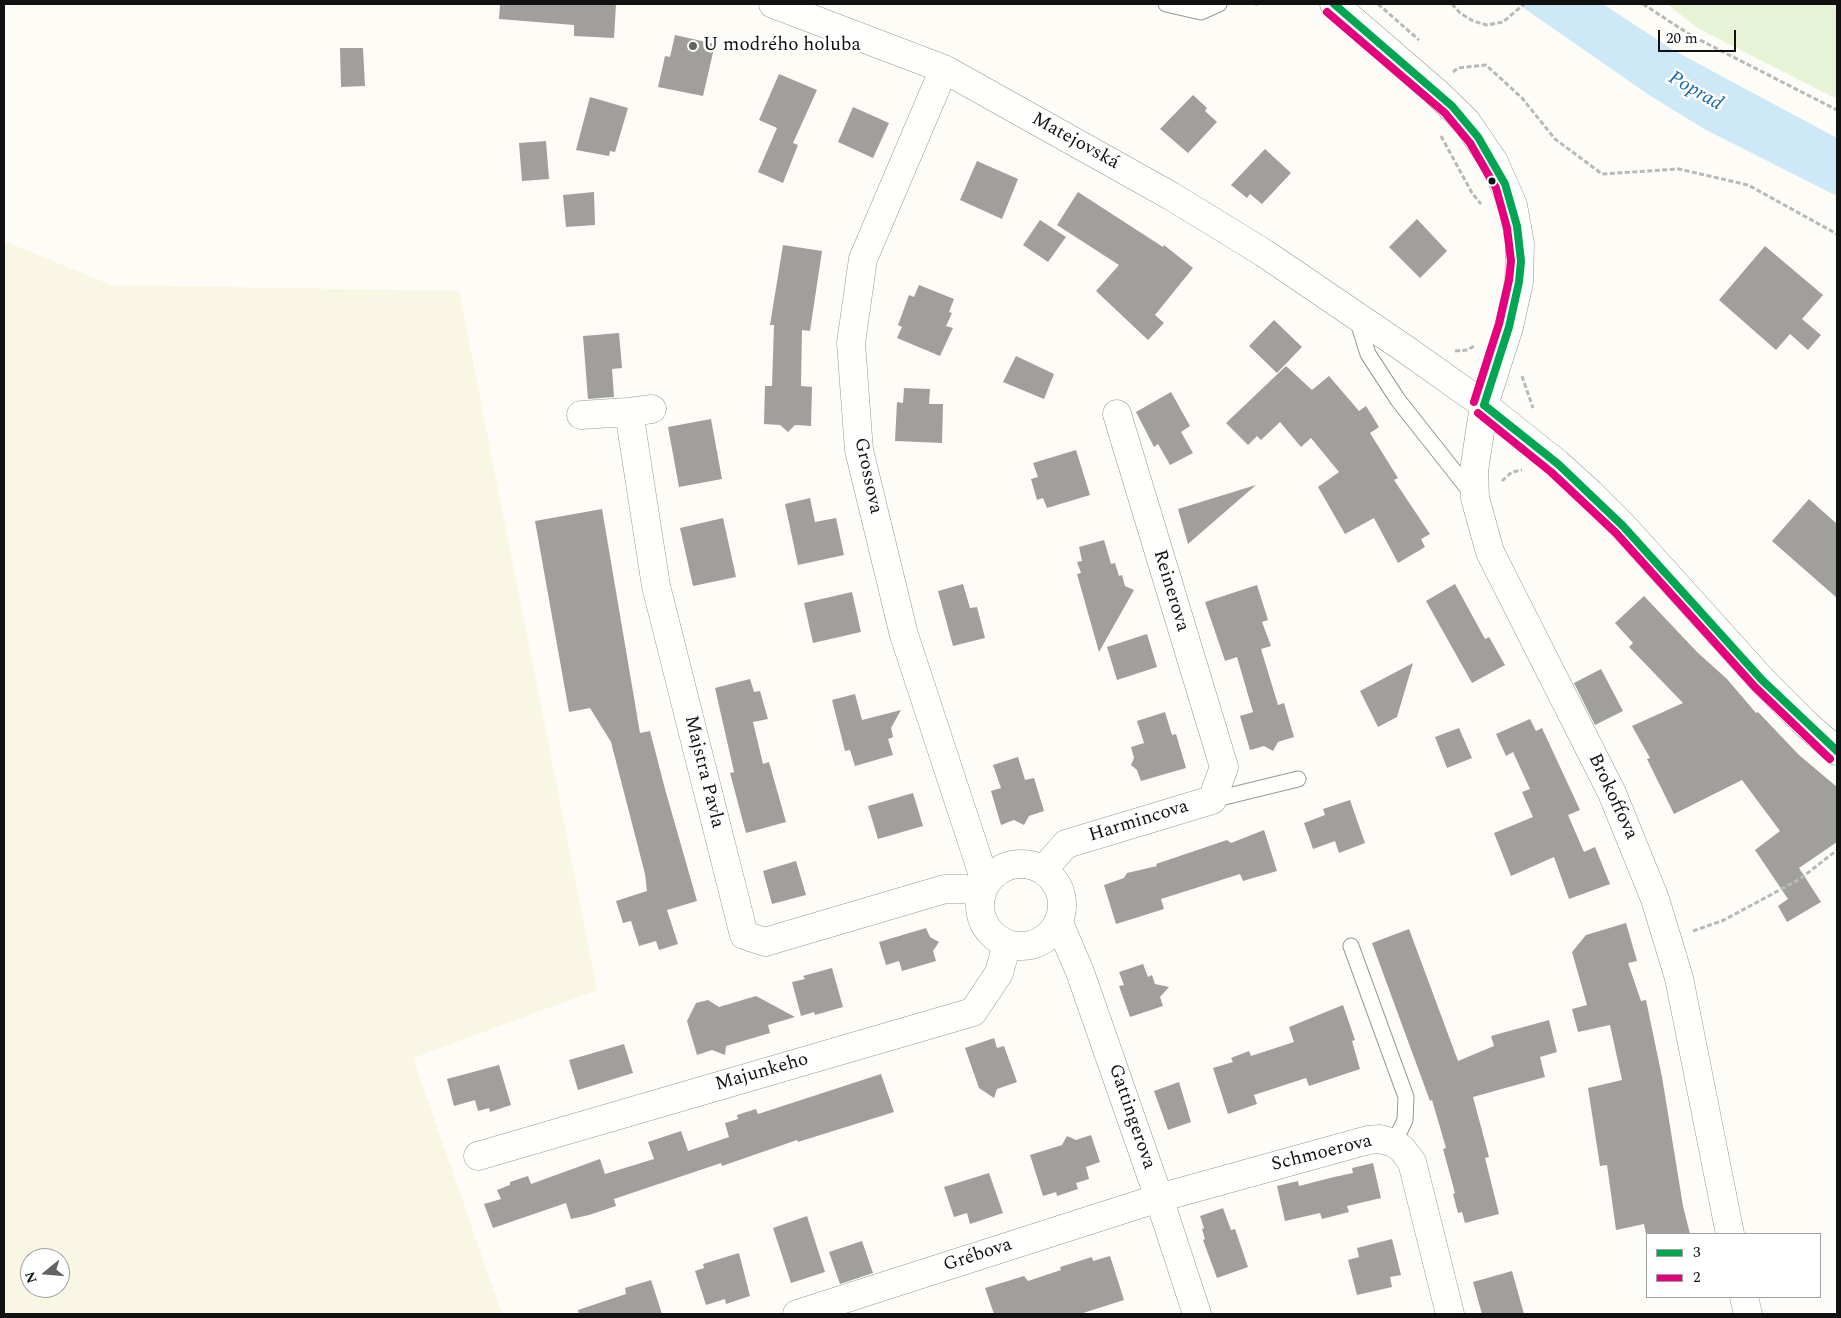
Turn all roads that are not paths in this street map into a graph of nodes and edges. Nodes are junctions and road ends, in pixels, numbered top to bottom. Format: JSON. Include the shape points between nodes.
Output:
{"nodes":[{"id":1,"x":773,"y":4,"type":"edge"},
{"id":2,"x":1166,"y":4,"type":"edge"},
{"id":3,"x":1219,"y":4,"type":"edge"},
{"id":4,"x":1334,"y":4,"type":"edge"},
{"id":5,"x":944,"y":68,"type":"junction"},
{"id":6,"x":1357,"y":318,"type":"junction"},
{"id":7,"x":1484,"y":405,"type":"junction"},
{"id":8,"x":1117,"y":414,"type":"dead end"},
{"id":9,"x":581,"y":415,"type":"dead end"},
{"id":10,"x":1475,"y":498,"type":"junction"},
{"id":11,"x":1837,"y":751,"type":"edge"},
{"id":12,"x":1224,"y":767,"type":"joint"},
{"id":13,"x":1298,"y":780,"type":"dead end"},
{"id":14,"x":1212,"y":800,"type":"junction"},
{"id":15,"x":1043,"y":870,"type":"junction"},
{"id":16,"x":984,"y":889,"type":"junction"},
{"id":17,"x":1059,"y":923,"type":"junction"},
{"id":18,"x":1007,"y":944,"type":"junction"},
{"id":19,"x":1351,"y":946,"type":"dead end"},
{"id":20,"x":1394,"y":1143,"type":"junction"},
{"id":21,"x":478,"y":1156,"type":"dead end"},
{"id":22,"x":1159,"y":1198,"type":"junction"},
{"id":23,"x":1730,"y":1233,"type":"edge"},
{"id":24,"x":1744,"y":1298,"type":"edge"},
{"id":25,"x":797,"y":1314,"type":"edge"},
{"id":26,"x":1197,"y":1314,"type":"edge"},
{"id":27,"x":1450,"y":1314,"type":"edge"},
{"id":28,"x":1748,"y":1314,"type":"edge"}],
"edges":[{"from":1,"to":5,"type":"street","name":"Matejovská"},
{"from":2,"to":3,"type":"lane","via":[[1200,12]]},
{"from":4,"to":7,"type":"street","via":[[1466,121],[1505,184],[1518,226],[1521,262],[1516,305]]},
{"from":5,"to":6,"type":"street","name":"Matejovská","via":[[1179,202],[1264,254]]},
{"from":5,"to":16,"type":"street","name":"Grossova","via":[[864,259],[851,343],[859,450],[904,636]]},
{"from":6,"to":7,"type":"street","name":"Matejovská"},
{"from":6,"to":10,"type":"lane","name":"Brokoffova","via":[[1368,354],[1398,400]]},
{"from":7,"to":10,"type":"street","via":[[1474,471]]},
{"from":7,"to":11,"type":"street","name":"Matejovská","via":[[1590,493],[1762,680]]},
{"from":8,"to":12,"type":"street","name":"Reinerova"},
{"from":9,"to":16,"type":"street","name":"Majstra Pavla","via":[[640,410],[656,586],[744,935],[765,942],[946,889]]},
{"from":10,"to":23,"type":"street","name":"Brokoffova","via":[[1490,552],[1612,794],[1655,899],[1679,978]]},
{"from":12,"to":14,"type":"street","name":"Harmincova"},
{"from":13,"to":14,"type":"lane"},
{"from":14,"to":15,"type":"street","name":"Harmincova","via":[[1066,844]]},
{"from":15,"to":16,"type":"street","via":[[1031,865],[1005,867],[994,874]]},
{"from":15,"to":17,"type":"street","via":[[1059,888],[1062,911]]},
{"from":16,"to":18,"type":"street","via":[[980,909],[985,924],[990,932]]},
{"from":17,"to":18,"type":"street","via":[[1047,937],[1031,946]]},
{"from":17,"to":22,"type":"street","name":"Gattingerova","via":[[1080,972]]},
{"from":18,"to":21,"type":"street","name":"Majunkeho","via":[[999,973],[973,1012]]},
{"from":19,"to":20,"type":"lane","via":[[1406,1097],[1405,1120]]},
{"from":20,"to":22,"type":"street","name":"Schmoerova","via":[[1368,1140]]},
{"from":20,"to":27,"type":"street","name":"Schmoerova","via":[[1412,1162]]},
{"from":22,"to":25,"type":"street","name":"Grébova"},
{"from":22,"to":26,"type":"street","name":"Gattingerova"},
{"from":24,"to":28,"type":"street"}]}
